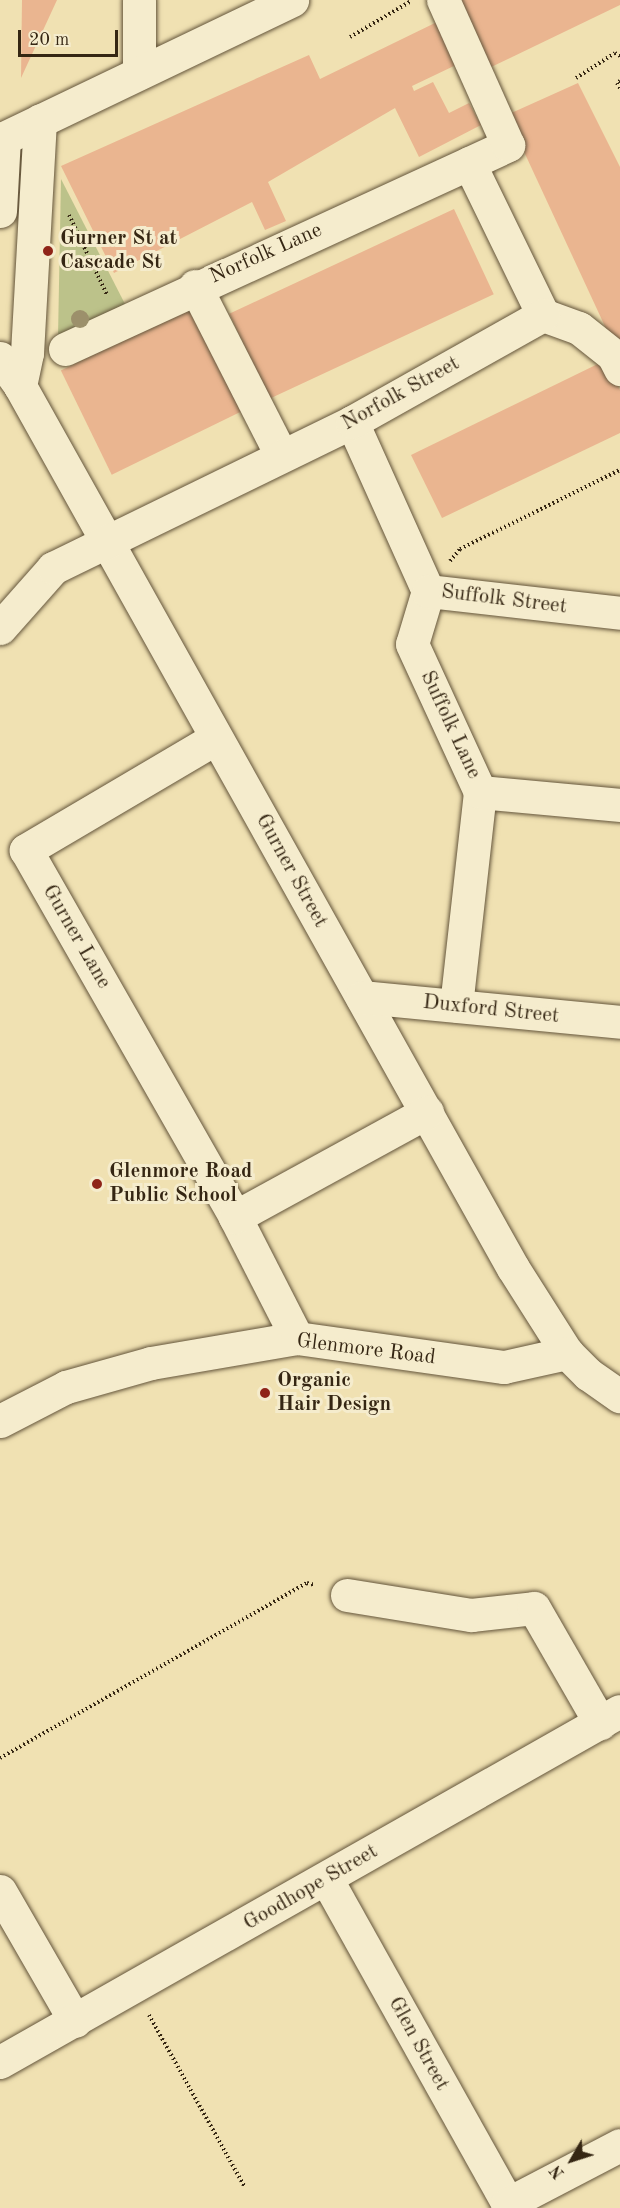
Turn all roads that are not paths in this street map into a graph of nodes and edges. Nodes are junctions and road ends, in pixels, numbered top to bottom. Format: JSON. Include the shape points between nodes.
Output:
{"nodes":[{"id":1,"x":139,"y":0,"type":"edge"},
{"id":2,"x":292,"y":0,"type":"edge"},
{"id":3,"x":443,"y":0,"type":"edge"},
{"id":4,"x":139,"y":73,"type":"junction"},
{"id":5,"x":40,"y":120,"type":"junction"},
{"id":6,"x":2,"y":139,"type":"edge"},
{"id":7,"x":469,"y":163,"type":"junction"},
{"id":8,"x":0,"y":211,"type":"edge"},
{"id":9,"x":195,"y":286,"type":"junction"},
{"id":10,"x":543,"y":315,"type":"junction"},
{"id":11,"x":65,"y":349,"type":"dead end"},
{"id":12,"x":0,"y":358,"type":"edge"},
{"id":13,"x":620,"y":369,"type":"edge"},
{"id":14,"x":20,"y":386,"type":"junction"},
{"id":15,"x":352,"y":422,"type":"junction"},
{"id":16,"x":281,"y":455,"type":"junction"},
{"id":17,"x":105,"y":540,"type":"junction"},
{"id":18,"x":428,"y":591,"type":"junction"},
{"id":19,"x":620,"y":613,"type":"edge"},
{"id":20,"x":0,"y":628,"type":"edge"},
{"id":21,"x":216,"y":738,"type":"junction"},
{"id":22,"x":480,"y":792,"type":"junction"},
{"id":23,"x":620,"y":805,"type":"edge"},
{"id":24,"x":362,"y":997,"type":"junction"},
{"id":25,"x":456,"y":1006,"type":"junction"},
{"id":26,"x":620,"y":1022,"type":"edge"},
{"id":27,"x":428,"y":1112,"type":"junction"},
{"id":28,"x":235,"y":1217,"type":"junction"},
{"id":29,"x":297,"y":1338,"type":"junction"},
{"id":30,"x":567,"y":1353,"type":"junction"},
{"id":31,"x":620,"y":1396,"type":"edge"},
{"id":32,"x":0,"y":1421,"type":"edge"},
{"id":33,"x":347,"y":1595,"type":"dead end"},
{"id":34,"x":610,"y":1717,"type":"edge"},
{"id":35,"x":327,"y":1880,"type":"junction"},
{"id":36,"x":0,"y":1892,"type":"edge"},
{"id":37,"x":75,"y":2021,"type":"junction"},
{"id":38,"x":0,"y":2061,"type":"edge"},
{"id":39,"x":620,"y":2145,"type":"edge"},
{"id":40,"x":509,"y":2206,"type":"edge"}],
"edges":[{"from":1,"to":4,"type":"street"},
{"from":2,"to":4,"type":"street"},
{"from":3,"to":7,"type":"street","name":"Norfolk Lane","via":[[508,146]]},
{"from":4,"to":5,"type":"street"},
{"from":5,"to":6,"type":"street"},
{"from":5,"to":14,"type":"street","via":[[27,353]]},
{"from":6,"to":8,"type":"street"},
{"from":7,"to":9,"type":"street","name":"Norfolk Lane"},
{"from":7,"to":10,"type":"street"},
{"from":9,"to":11,"type":"street","name":"Norfolk Lane"},
{"from":9,"to":16,"type":"street"},
{"from":10,"to":13,"type":"street","via":[[579,328],[613,355]]},
{"from":10,"to":15,"type":"street","name":"Norfolk Street"},
{"from":12,"to":14,"type":"street","name":"Gurner Street"},
{"from":14,"to":17,"type":"street","name":"Gurner Street"},
{"from":15,"to":16,"type":"street","name":"Norfolk Street"},
{"from":15,"to":18,"type":"street","name":"Suffolk Street"},
{"from":16,"to":17,"type":"street","name":"Norfolk Street"},
{"from":17,"to":20,"type":"street","name":"Norfolk Street","via":[[52,568]]},
{"from":17,"to":21,"type":"street","name":"Gurner Street"},
{"from":18,"to":19,"type":"street","name":"Suffolk Street"},
{"from":18,"to":22,"type":"street","name":"Suffolk Lane","via":[[412,644]]},
{"from":21,"to":24,"type":"street","name":"Gurner Street"},
{"from":21,"to":28,"type":"street","name":"Gurner Lane","via":[[26,850]]},
{"from":22,"to":23,"type":"street"},
{"from":22,"to":25,"type":"street","name":"Suffolk Lane"},
{"from":24,"to":25,"type":"street","name":"Duxford Street"},
{"from":24,"to":27,"type":"street","name":"Gurner Street"},
{"from":25,"to":26,"type":"street","name":"Duxford Street"},
{"from":27,"to":28,"type":"street"},
{"from":27,"to":30,"type":"street","name":"Gurner Street","via":[[513,1268]]},
{"from":28,"to":29,"type":"street","name":"Gurner Lane"},
{"from":29,"to":30,"type":"street","name":"Glenmore Road","via":[[504,1367]]},
{"from":29,"to":32,"type":"street","name":"Glenmore Road","via":[[151,1363],[66,1387]]},
{"from":30,"to":31,"type":"street","via":[[588,1374]]},
{"from":33,"to":34,"type":"street","via":[[471,1615],[534,1608]]},
{"from":34,"to":35,"type":"street","name":"Goodhope Street"},
{"from":35,"to":37,"type":"street","name":"Goodhope Street"},
{"from":35,"to":40,"type":"street","name":"Glen Street"},
{"from":36,"to":37,"type":"street"},
{"from":37,"to":38,"type":"street","name":"Goodhope Street"},
{"from":39,"to":40,"type":"street"}]}
